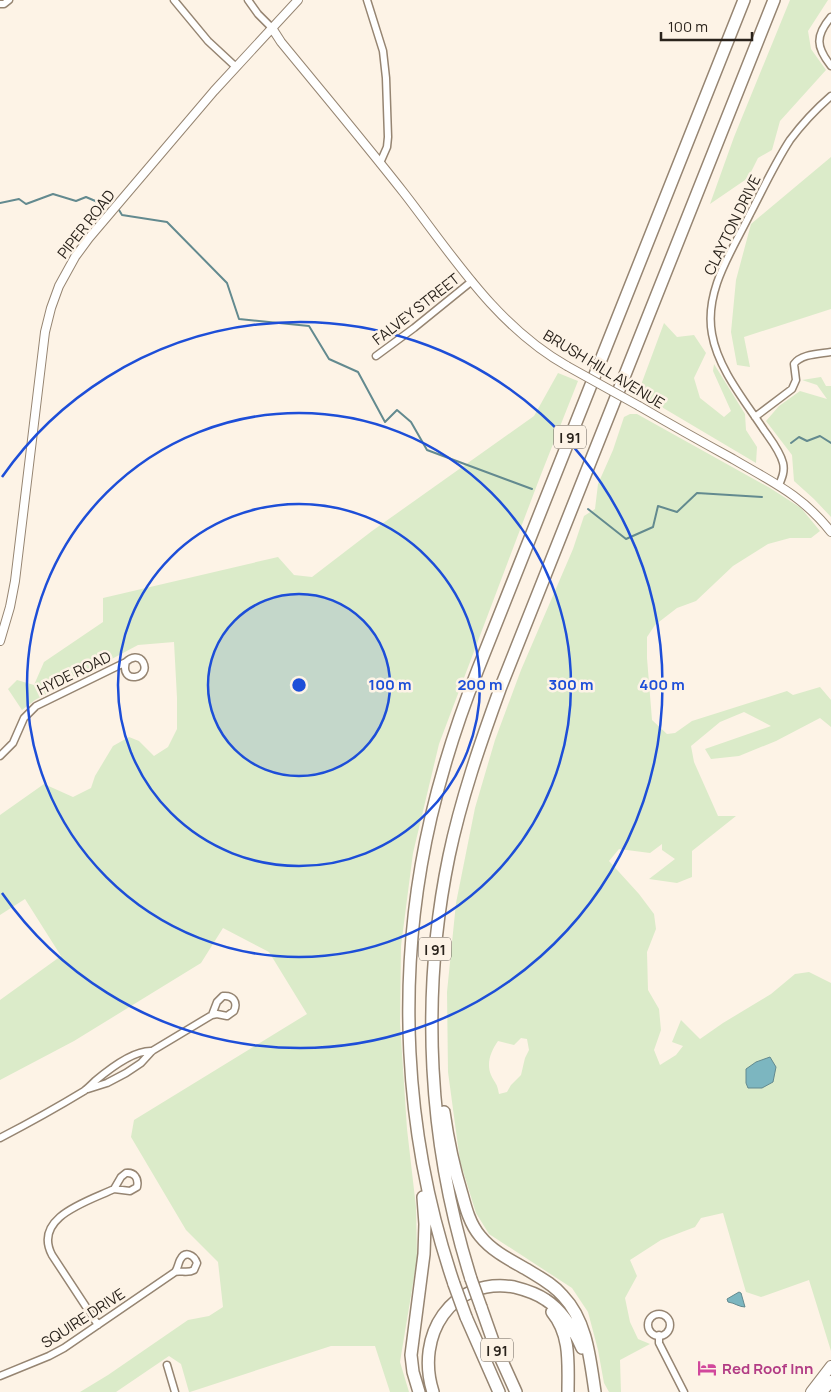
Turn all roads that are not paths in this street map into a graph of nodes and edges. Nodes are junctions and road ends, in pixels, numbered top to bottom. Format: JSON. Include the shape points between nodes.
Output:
{"nodes":[{"id":1,"x":9,"y":0,"type":"edge"},
{"id":2,"x":174,"y":0,"type":"edge"},
{"id":3,"x":248,"y":0,"type":"edge"},
{"id":4,"x":298,"y":0,"type":"edge"},
{"id":5,"x":367,"y":0,"type":"edge"},
{"id":6,"x":744,"y":0,"type":"edge"},
{"id":7,"x":774,"y":0,"type":"edge"},
{"id":8,"x":0,"y":4,"type":"edge"},
{"id":9,"x":831,"y":17,"type":"edge"},
{"id":10,"x":272,"y":28,"type":"junction"},
{"id":11,"x":831,"y":66,"type":"edge"},
{"id":12,"x":236,"y":67,"type":"junction"},
{"id":13,"x":831,"y":96,"type":"edge"},
{"id":14,"x":380,"y":163,"type":"junction"},
{"id":15,"x":472,"y":281,"type":"junction"},
{"id":16,"x":831,"y":352,"type":"edge"},
{"id":17,"x":376,"y":356,"type":"dead end"},
{"id":18,"x":755,"y":417,"type":"junction"},
{"id":19,"x":779,"y":485,"type":"junction"},
{"id":20,"x":831,"y":532,"type":"edge"},
{"id":21,"x":0,"y":641,"type":"edge"},
{"id":22,"x":126,"y":662,"type":"dead end"},
{"id":23,"x":0,"y":756,"type":"edge"},
{"id":24,"x":212,"y":1015,"type":"dead end"},
{"id":25,"x":152,"y":1051,"type":"junction"},
{"id":26,"x":432,"y":1052,"type":"junction"},
{"id":27,"x":120,"y":1063,"type":"junction"},
{"id":28,"x":126,"y":1073,"type":"junction"},
{"id":29,"x":87,"y":1089,"type":"junction"},
{"id":30,"x":416,"y":1125,"type":"junction"},
{"id":31,"x":0,"y":1138,"type":"edge"},
{"id":32,"x":114,"y":1189,"type":"dead end"},
{"id":33,"x":175,"y":1272,"type":"dead end"},
{"id":34,"x":515,"y":1288,"type":"junction"},
{"id":35,"x":98,"y":1325,"type":"junction"},
{"id":36,"x":659,"y":1336,"type":"dead end"},
{"id":37,"x":430,"y":1344,"type":"junction"},
{"id":38,"x":167,"y":1365,"type":"dead end"},
{"id":39,"x":831,"y":1366,"type":"edge"},
{"id":40,"x":0,"y":1376,"type":"edge"},
{"id":41,"x":831,"y":1381,"type":"edge"},
{"id":42,"x":175,"y":1392,"type":"edge"},
{"id":43,"x":420,"y":1392,"type":"edge"},
{"id":44,"x":433,"y":1392,"type":"edge"},
{"id":45,"x":439,"y":1392,"type":"edge"},
{"id":46,"x":499,"y":1392,"type":"edge"},
{"id":47,"x":516,"y":1392,"type":"edge"},
{"id":48,"x":568,"y":1392,"type":"edge"},
{"id":49,"x":595,"y":1392,"type":"edge"},
{"id":50,"x":684,"y":1392,"type":"edge"},
{"id":51,"x":811,"y":1392,"type":"edge"},
{"id":52,"x":822,"y":1392,"type":"edge"}],
"edges":[{"from":1,"to":8,"type":"street"},
{"from":2,"to":12,"type":"street","via":[[208,41]]},
{"from":3,"to":10,"type":"street"},
{"from":4,"to":10,"type":"street","name":"PIPER ROAD"},
{"from":5,"to":14,"type":"street","via":[[383,51],[386,78],[388,137]]},
{"from":6,"to":30,"type":"highway","number":"I 91","via":[[491,634],[442,774],[422,860],[411,948],[409,1037]]},
{"from":7,"to":26,"type":"highway","number":"I 91","via":[[475,758],[454,835],[439,914]]},
{"from":9,"to":11,"type":"street","via":[[818,40]]},
{"from":10,"to":12,"type":"street","name":"PIPER ROAD"},
{"from":10,"to":14,"type":"street","name":"BRUSH HILL AVENUE"},
{"from":12,"to":21,"type":"street","name":"PIPER ROAD","via":[[89,238],[69,267],[55,296],[45,332],[15,581]]},
{"from":13,"to":18,"type":"street","name":"CLAYTON DRIVE","via":[[802,125],[784,150],[726,260],[714,296],[711,333],[716,351]]},
{"from":14,"to":15,"type":"street","name":"BRUSH HILL AVENUE"},
{"from":15,"to":17,"type":"street","name":"FALVEY STREET"},
{"from":15,"to":19,"type":"street","name":"BRUSH HILL AVENUE","bridge":true,"via":[[491,304],[540,349]]},
{"from":16,"to":18,"type":"street","via":[[798,359],[794,364],[796,380],[791,390]]},
{"from":18,"to":19,"type":"street","name":"CLAYTON DRIVE","via":[[783,464]]},
{"from":19,"to":20,"type":"street","name":"BRUSH HILL AVENUE","via":[[807,506]]},
{"from":22,"to":23,"type":"street","name":"HYDE ROAD","via":[[36,706],[24,718],[13,743]]},
{"from":24,"to":25,"type":"street"},
{"from":25,"to":27,"type":"street"},
{"from":25,"to":28,"type":"street"},
{"from":26,"to":47,"type":"highway","number":"I 91","bridge":true,"via":[[436,1111],[456,1226],[481,1307]]},
{"from":26,"to":49,"type":"highway","via":[[453,1163],[471,1222],[491,1247],[550,1284],[567,1301],[584,1335]]},
{"from":27,"to":28,"type":"street"},
{"from":27,"to":29,"type":"street"},
{"from":28,"to":29,"type":"street"},
{"from":29,"to":31,"type":"street"},
{"from":30,"to":43,"type":"highway","via":[[425,1235],[411,1359]]},
{"from":30,"to":46,"type":"highway","number":"I 91","bridge":true,"via":[[433,1213],[454,1284]]},
{"from":32,"to":35,"type":"street","via":[[66,1212],[48,1235],[52,1255]]},
{"from":33,"to":35,"type":"street","name":"SQUIRE DRIVE"},
{"from":34,"to":37,"type":"highway","via":[[486,1287],[462,1296],[440,1318]]},
{"from":34,"to":48,"type":"highway","via":[[540,1300],[560,1323],[567,1345]]},
{"from":34,"to":49,"type":"highway","via":[[542,1297],[566,1319],[584,1353]]},
{"from":35,"to":40,"type":"street","name":"SQUIRE DRIVE","via":[[56,1353]]},
{"from":36,"to":50,"type":"street","via":[[659,1343]]},
{"from":37,"to":44,"type":"highway","via":[[428,1366]]},
{"from":37,"to":45,"type":"highway","via":[[430,1366]]},
{"from":38,"to":42,"type":"street"},
{"from":39,"to":51,"type":"main road"},
{"from":41,"to":52,"type":"main road"}]}
